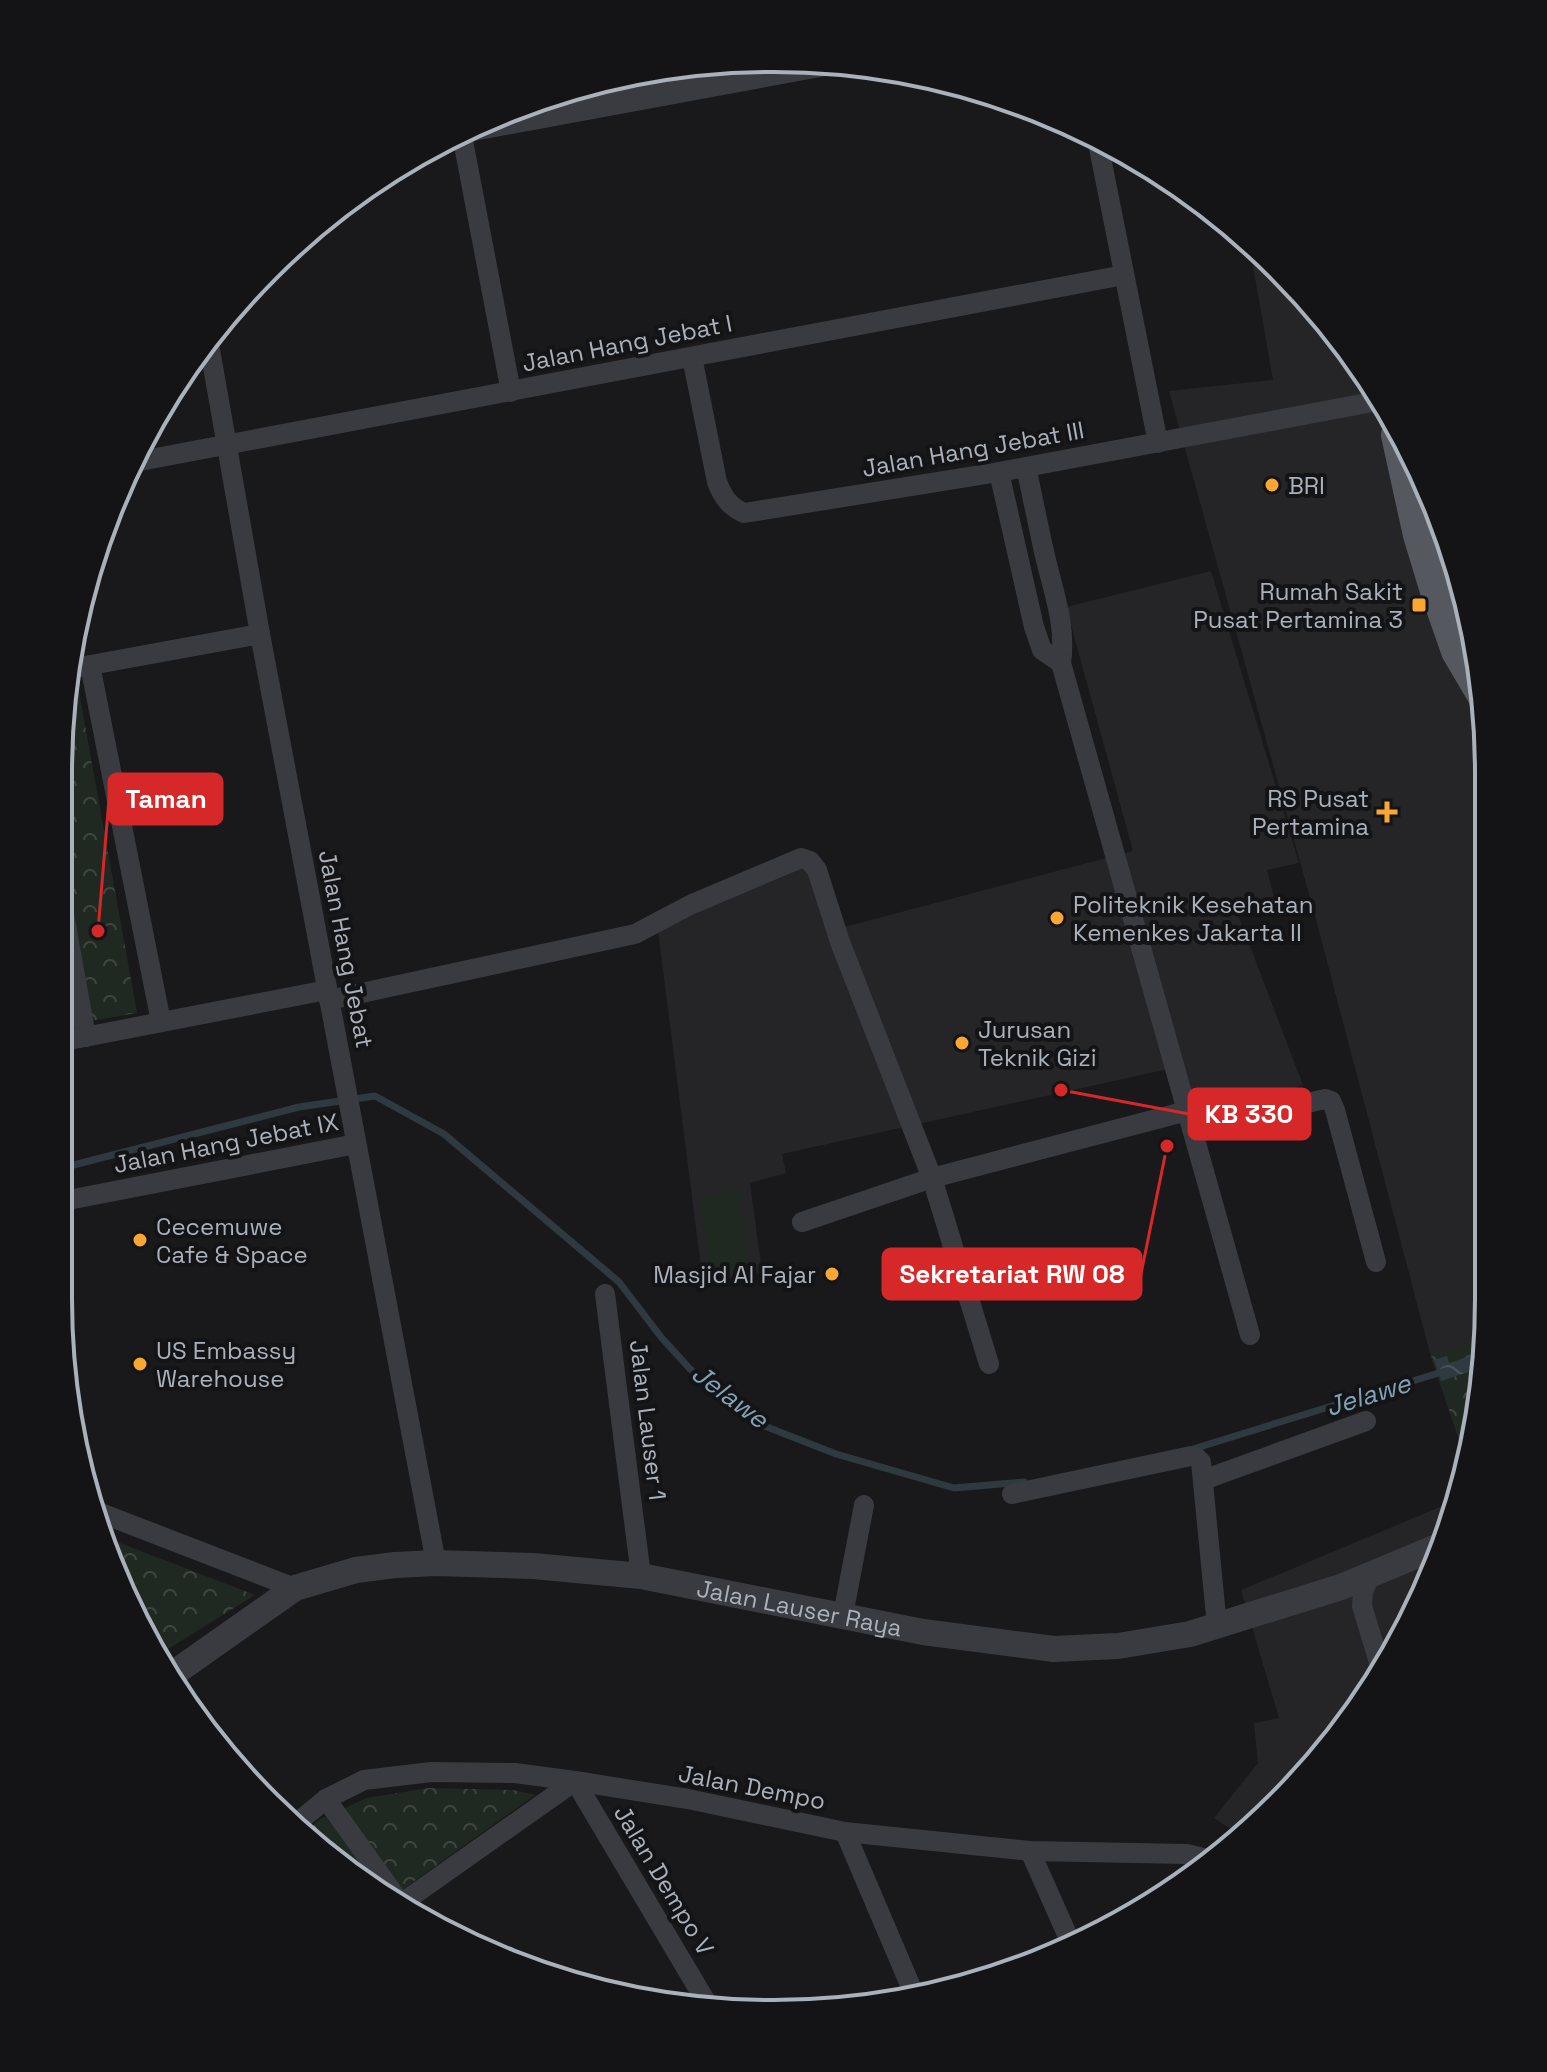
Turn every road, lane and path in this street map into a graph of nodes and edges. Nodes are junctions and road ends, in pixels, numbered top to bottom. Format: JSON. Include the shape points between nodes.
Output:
{"nodes":[{"id":1,"x":776,"y":72,"type":"edge"},
{"id":2,"x":521,"y":119,"type":"edge"},
{"id":3,"x":464,"y":143,"type":"edge"},
{"id":4,"x":1100,"y":153,"type":"edge"},
{"id":5,"x":1124,"y":275,"type":"junction"},
{"id":6,"x":211,"y":355,"type":"edge"},
{"id":7,"x":692,"y":357,"type":"junction"},
{"id":8,"x":511,"y":392,"type":"junction"},
{"id":9,"x":1369,"y":403,"type":"edge"},
{"id":10,"x":1158,"y":443,"type":"junction"},
{"id":11,"x":227,"y":446,"type":"junction"},
{"id":12,"x":146,"y":460,"type":"edge"},
{"id":13,"x":1403,"y":464,"type":"edge"},
{"id":14,"x":1026,"y":467,"type":"junction"},
{"id":15,"x":999,"y":472,"type":"junction"},
{"id":16,"x":260,"y":634,"type":"junction"},
{"id":17,"x":1061,"y":663,"type":"junction"},
{"id":18,"x":80,"y":667,"type":"edge"},
{"id":19,"x":1467,"y":667,"type":"edge"},
{"id":20,"x":80,"y":670,"type":"edge"},
{"id":21,"x":72,"y":959,"type":"edge"},
{"id":22,"x":328,"y":995,"type":"junction"},
{"id":23,"x":161,"y":1022,"type":"junction"},
{"id":24,"x":86,"y":1037,"type":"junction"},
{"id":25,"x":72,"y":1040,"type":"edge"},
{"id":26,"x":1190,"y":1120,"type":"junction"},
{"id":27,"x":356,"y":1144,"type":"junction"},
{"id":28,"x":932,"y":1178,"type":"junction"},
{"id":29,"x":72,"y":1199,"type":"edge"},
{"id":30,"x":802,"y":1222,"type":"dead end"},
{"id":31,"x":1376,"y":1262,"type":"dead end"},
{"id":32,"x":605,"y":1294,"type":"dead end"},
{"id":33,"x":1250,"y":1335,"type":"dead end"},
{"id":34,"x":989,"y":1364,"type":"dead end"},
{"id":35,"x":1366,"y":1421,"type":"dead end"},
{"id":36,"x":1203,"y":1480,"type":"junction"},
{"id":37,"x":1012,"y":1494,"type":"dead end"},
{"id":38,"x":864,"y":1505,"type":"dead end"},
{"id":39,"x":106,"y":1515,"type":"edge"},
{"id":40,"x":1428,"y":1551,"type":"edge"},
{"id":41,"x":436,"y":1563,"type":"junction"},
{"id":42,"x":640,"y":1564,"type":"junction"},
{"id":43,"x":1369,"y":1577,"type":"junction"},
{"id":44,"x":1341,"y":1587,"type":"junction"},
{"id":45,"x":295,"y":1588,"type":"junction"},
{"id":46,"x":1362,"y":1606,"type":"junction"},
{"id":47,"x":843,"y":1615,"type":"junction"},
{"id":48,"x":1217,"y":1626,"type":"junction"},
{"id":49,"x":1377,"y":1656,"type":"edge"},
{"id":50,"x":179,"y":1670,"type":"edge"},
{"id":51,"x":575,"y":1781,"type":"junction"},
{"id":52,"x":326,"y":1799,"type":"junction"},
{"id":53,"x":302,"y":1818,"type":"edge"},
{"id":54,"x":845,"y":1832,"type":"junction"},
{"id":55,"x":1030,"y":1851,"type":"junction"},
{"id":56,"x":1187,"y":1854,"type":"junction"},
{"id":57,"x":1198,"y":1857,"type":"edge"},
{"id":58,"x":1191,"y":1862,"type":"edge"},
{"id":59,"x":387,"y":1884,"type":"edge"},
{"id":60,"x":408,"y":1897,"type":"edge"},
{"id":61,"x":1068,"y":1935,"type":"edge"},
{"id":62,"x":911,"y":1987,"type":"edge"},
{"id":63,"x":703,"y":1996,"type":"edge"}],
"edges":[{"from":1,"to":2,"type":"street"},
{"from":3,"to":8,"type":"street"},
{"from":4,"to":5,"type":"street"},
{"from":5,"to":7,"type":"street","name":"Jalan Hang Jebat I"},
{"from":5,"to":10,"type":"street"},
{"from":6,"to":11,"type":"street","name":"Jalan Hang Jebat"},
{"from":7,"to":8,"type":"street","name":"Jalan Hang Jebat I"},
{"from":7,"to":15,"type":"street","name":"Jalan Hang Jebat III","via":[[717,482],[723,497],[744,513]]},
{"from":8,"to":11,"type":"street","name":"Jalan Hang Jebat I"},
{"from":9,"to":10,"type":"street","name":"Jalan Hang Jebat III"},
{"from":10,"to":14,"type":"street","name":"Jalan Hang Jebat III"},
{"from":11,"to":12,"type":"street","name":"Jalan Hang Jebat I"},
{"from":11,"to":16,"type":"street","name":"Jalan Hang Jebat"},
{"from":13,"to":19,"type":"main road","via":[[1435,588]]},
{"from":14,"to":15,"type":"street","name":"Jalan Hang Jebat III"},
{"from":14,"to":17,"type":"street","via":[[1062,625]]},
{"from":15,"to":17,"type":"street","via":[[1034,627],[1042,650]]},
{"from":16,"to":18,"type":"street"},
{"from":16,"to":22,"type":"street","name":"Jalan Hang Jebat"},
{"from":17,"to":26,"type":"street"},
{"from":20,"to":23,"type":"street"},
{"from":21,"to":24,"type":"street"},
{"from":22,"to":23,"type":"street"},
{"from":22,"to":27,"type":"street","name":"Jalan Hang Jebat"},
{"from":22,"to":28,"type":"street","via":[[635,934],[801,858],[817,870]]},
{"from":23,"to":24,"type":"street"},
{"from":24,"to":25,"type":"street"},
{"from":26,"to":28,"type":"street"},
{"from":26,"to":31,"type":"street","via":[[1331,1101]]},
{"from":26,"to":33,"type":"street"},
{"from":27,"to":29,"type":"street","name":"Jalan Hang Jebat IX"},
{"from":27,"to":41,"type":"street","name":"Jalan Hang Jebat"},
{"from":28,"to":30,"type":"street"},
{"from":28,"to":34,"type":"street"},
{"from":32,"to":42,"type":"street","name":"Jalan Lauser 1"},
{"from":35,"to":36,"type":"street"},
{"from":36,"to":37,"type":"street","via":[[1201,1462],[1191,1456]]},
{"from":36,"to":48,"type":"street"},
{"from":38,"to":47,"type":"street"},
{"from":39,"to":45,"type":"street"},
{"from":40,"to":43,"type":"street","name":"Jalan Lauser Raya"},
{"from":41,"to":42,"type":"street","name":"Jalan Lauser Raya"},
{"from":41,"to":45,"type":"street","name":"Jalan Lauser Raya","via":[[356,1570]]},
{"from":42,"to":47,"type":"street","name":"Jalan Lauser Raya"},
{"from":43,"to":44,"type":"street","name":"Jalan Lauser Raya"},
{"from":43,"to":46,"type":"street"},
{"from":44,"to":46,"type":"street"},
{"from":44,"to":48,"type":"street","name":"Jalan Lauser Raya"},
{"from":45,"to":50,"type":"street","name":"Jalan Lauser Raya"},
{"from":46,"to":49,"type":"street"},
{"from":47,"to":48,"type":"street","name":"Jalan Lauser Raya","via":[[923,1632],[1054,1649],[1118,1646]]},
{"from":51,"to":52,"type":"street","name":"Jalan Dempo","via":[[515,1773],[431,1772],[364,1780]]},
{"from":51,"to":54,"type":"street","name":"Jalan Dempo"},
{"from":51,"to":60,"type":"street"},
{"from":51,"to":63,"type":"street","name":"Jalan Dempo V"},
{"from":52,"to":53,"type":"street","name":"Jalan Dempo"},
{"from":52,"to":59,"type":"street"},
{"from":54,"to":55,"type":"street","name":"Jalan Dempo"},
{"from":54,"to":62,"type":"street"},
{"from":55,"to":56,"type":"street","name":"Jalan Dempo"},
{"from":55,"to":61,"type":"street"},
{"from":56,"to":57,"type":"street","name":"Jalan Dempo"},
{"from":56,"to":58,"type":"street"}]}
